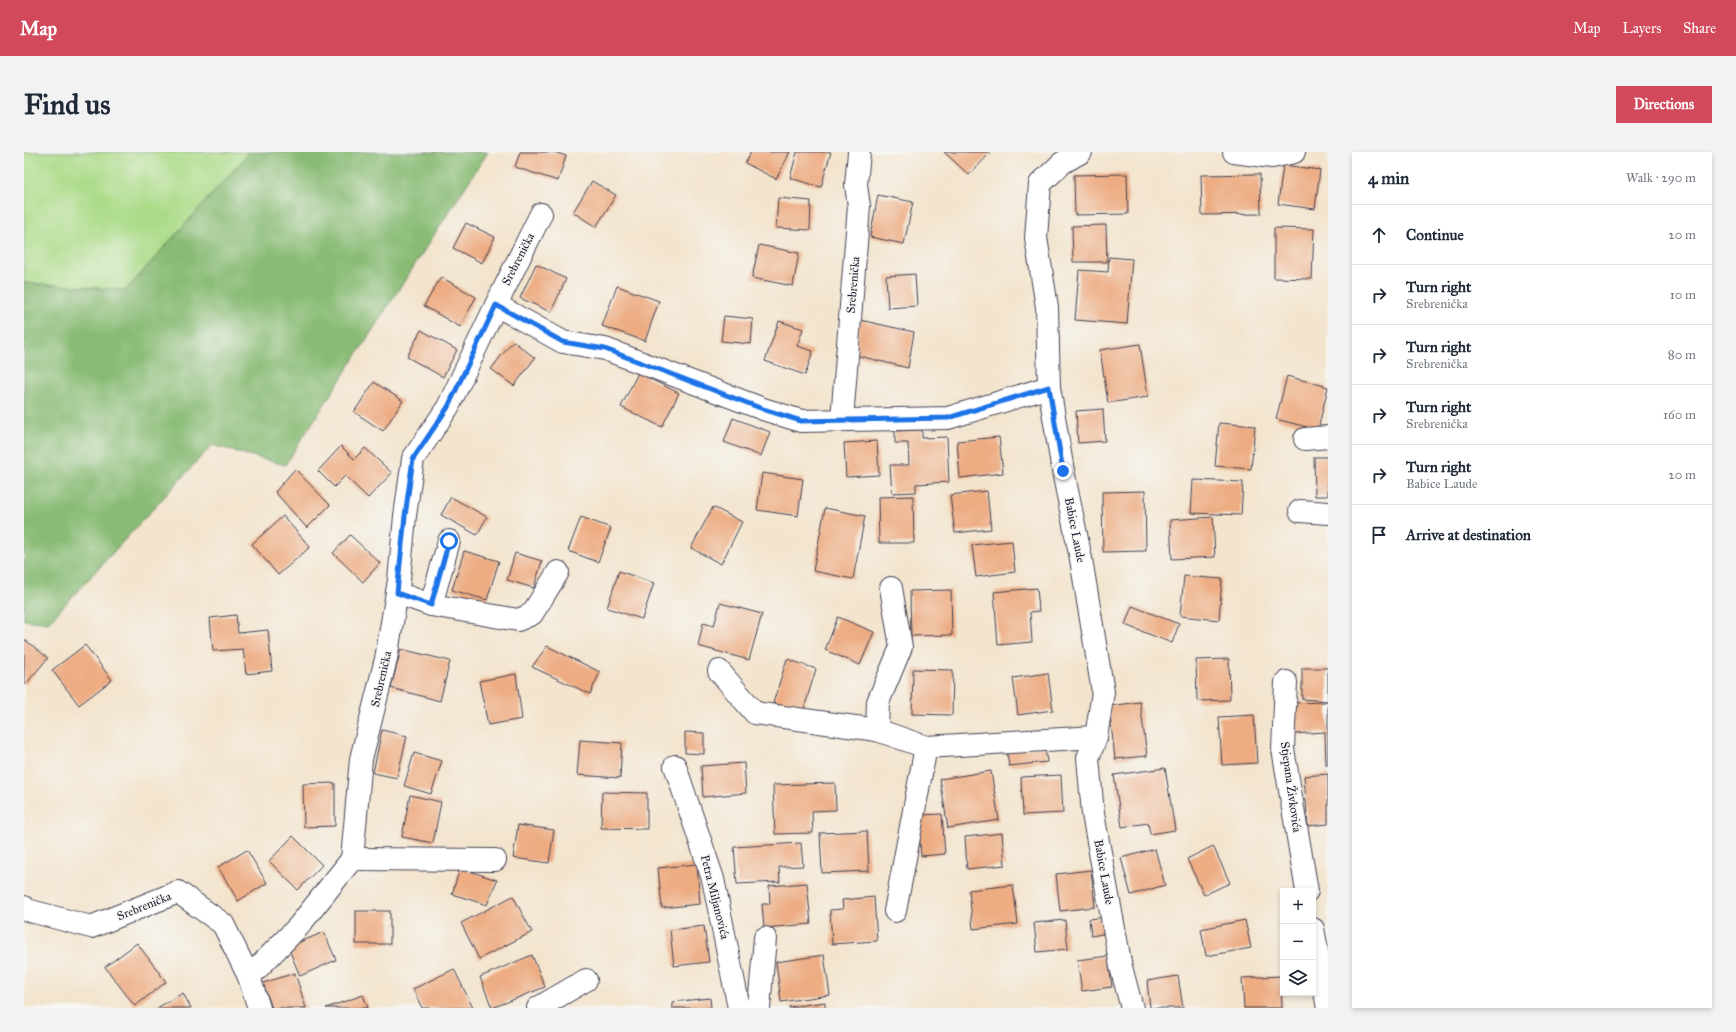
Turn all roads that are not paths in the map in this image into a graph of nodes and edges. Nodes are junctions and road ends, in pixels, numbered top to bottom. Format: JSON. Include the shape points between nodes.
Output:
{"nodes":[{"id":1,"x":859,"y":152,"type":"edge"},
{"id":2,"x":1081,"y":152,"type":"edge"},
{"id":3,"x":1234,"y":152,"type":"edge"},
{"id":4,"x":1294,"y":152,"type":"edge"},
{"id":5,"x":541,"y":214,"type":"dead end"},
{"id":6,"x":496,"y":305,"type":"junction"},
{"id":7,"x":1049,"y":387,"type":"junction"},
{"id":8,"x":842,"y":419,"type":"junction"},
{"id":9,"x":1328,"y":438,"type":"edge"},
{"id":10,"x":1305,"y":439,"type":"dead end"},
{"id":11,"x":1300,"y":511,"type":"dead end"},
{"id":12,"x":1328,"y":513,"type":"edge"},
{"id":13,"x":449,"y":541,"type":"dead end"},
{"id":14,"x":558,"y":572,"type":"dead end"},
{"id":15,"x":891,"y":588,"type":"dead end"},
{"id":16,"x":397,"y":593,"type":"junction"},
{"id":17,"x":431,"y":605,"type":"junction"},
{"id":18,"x":719,"y":672,"type":"dead end"},
{"id":19,"x":1286,"y":682,"type":"dead end"},
{"id":20,"x":877,"y":730,"type":"junction"},
{"id":21,"x":1096,"y":736,"type":"junction"},
{"id":22,"x":926,"y":747,"type":"junction"},
{"id":23,"x":675,"y":766,"type":"dead end"},
{"id":24,"x":352,"y":859,"type":"junction"},
{"id":25,"x":495,"y":860,"type":"dead end"},
{"id":26,"x":1306,"y":888,"type":"edge"},
{"id":27,"x":24,"y":907,"type":"edge"},
{"id":28,"x":895,"y":911,"type":"dead end"},
{"id":29,"x":765,"y":938,"type":"dead end"},
{"id":30,"x":1316,"y":945,"type":"edge"},
{"id":31,"x":249,"y":977,"type":"junction"},
{"id":32,"x":586,"y":980,"type":"dead end"},
{"id":33,"x":259,"y":1008,"type":"edge"},
{"id":34,"x":538,"y":1008,"type":"edge"},
{"id":35,"x":739,"y":1008,"type":"edge"},
{"id":36,"x":760,"y":1008,"type":"edge"},
{"id":37,"x":1132,"y":1008,"type":"edge"},
{"id":38,"x":1328,"y":1008,"type":"edge"}],
"edges":[{"from":1,"to":8,"type":"street","name":"Srebrenička","via":[[856,185],[859,206]]},
{"from":2,"to":7,"type":"street","name":"Babice Laude","via":[[1062,163],[1040,184],[1036,238],[1047,306]]},
{"from":3,"to":4,"type":"street","via":[[1272,157]]},
{"from":5,"to":6,"type":"street","name":"Srebrenička"},
{"from":6,"to":8,"type":"street","via":[[563,342],[605,349],[763,409],[801,421]]},
{"from":6,"to":16,"type":"street","name":"Srebrenička","via":[[448,407],[413,459]]},
{"from":7,"to":8,"type":"street","via":[[948,418]]},
{"from":7,"to":21,"type":"street","name":"Babice Laude","via":[[1063,471],[1082,559],[1103,692]]},
{"from":9,"to":10,"type":"street"},
{"from":11,"to":12,"type":"street"},
{"from":13,"to":17,"type":"street"},
{"from":14,"to":17,"type":"street","via":[[532,614],[518,620]]},
{"from":15,"to":20,"type":"street","via":[[901,647],[878,702]]},
{"from":16,"to":17,"type":"street"},
{"from":16,"to":24,"type":"street","name":"Srebrenička","via":[[386,659],[361,759]]},
{"from":18,"to":20,"type":"street","via":[[755,713]]},
{"from":19,"to":26,"type":"street","name":"Stjepana Živkovića","via":[[1283,749]]},
{"from":20,"to":22,"type":"street"},
{"from":21,"to":22,"type":"street"},
{"from":21,"to":37,"type":"street","name":"Babice Laude","via":[[1088,758],[1093,814],[1121,967]]},
{"from":22,"to":28,"type":"street"},
{"from":23,"to":35,"type":"street","name":"Petra Miljanovića","via":[[713,879]]},
{"from":24,"to":25,"type":"street"},
{"from":24,"to":31,"type":"street","via":[[298,928]]},
{"from":27,"to":31,"type":"street","name":"Srebrenička","via":[[27,910],[91,927],[178,892],[223,924]]},
{"from":29,"to":36,"type":"street"},
{"from":30,"to":38,"type":"street"},
{"from":31,"to":33,"type":"street","name":"Srebrenička"},
{"from":32,"to":34,"type":"street"}]}
